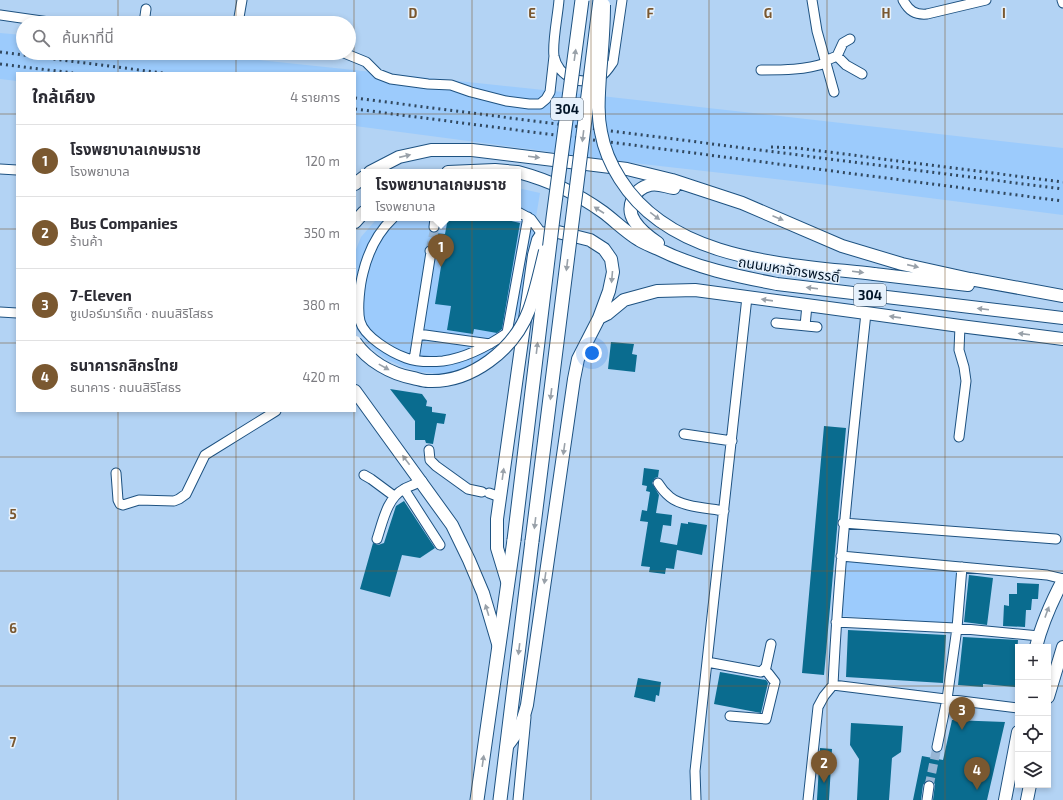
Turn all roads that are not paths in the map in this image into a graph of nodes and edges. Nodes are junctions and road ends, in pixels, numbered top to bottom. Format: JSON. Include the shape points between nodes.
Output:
{"nodes":[{"id":1,"x":242,"y":0,"type":"edge"},
{"id":2,"x":559,"y":0,"type":"edge"},
{"id":3,"x":582,"y":0,"type":"edge"},
{"id":4,"x":600,"y":0,"type":"edge"},
{"id":5,"x":604,"y":0,"type":"edge"},
{"id":6,"x":622,"y":0,"type":"edge"},
{"id":7,"x":812,"y":0,"type":"edge"},
{"id":8,"x":904,"y":0,"type":"edge"},
{"id":9,"x":986,"y":0,"type":"edge"},
{"id":10,"x":1062,"y":0,"type":"edge"},
{"id":11,"x":1063,"y":3,"type":"edge"},
{"id":12,"x":146,"y":9,"type":"dead end"},
{"id":13,"x":0,"y":15,"type":"edge"},
{"id":14,"x":145,"y":16,"type":"edge"},
{"id":15,"x":239,"y":16,"type":"edge"},
{"id":16,"x":16,"y":17,"type":"edge"},
{"id":17,"x":850,"y":39,"type":"dead end"},
{"id":18,"x":554,"y":56,"type":"junction"},
{"id":19,"x":837,"y":56,"type":"junction"},
{"id":20,"x":356,"y":58,"type":"edge"},
{"id":21,"x":826,"y":62,"type":"junction"},
{"id":22,"x":761,"y":70,"type":"dead end"},
{"id":23,"x":862,"y":74,"type":"dead end"},
{"id":24,"x":834,"y":92,"type":"dead end"},
{"id":25,"x":0,"y":169,"type":"edge"},
{"id":26,"x":376,"y":169,"type":"edge"},
{"id":27,"x":16,"y":170,"type":"edge"},
{"id":28,"x":521,"y":173,"type":"edge"},
{"id":29,"x":742,"y":203,"type":"junction"},
{"id":30,"x":521,"y":214,"type":"edge"},
{"id":31,"x":528,"y":217,"type":"junction"},
{"id":32,"x":553,"y":218,"type":"junction"},
{"id":33,"x":391,"y":221,"type":"edge"},
{"id":34,"x":542,"y":234,"type":"junction"},
{"id":35,"x":430,"y":251,"type":"tunnel mouth"},
{"id":36,"x":679,"y":260,"type":"junction"},
{"id":37,"x":1063,"y":296,"type":"edge"},
{"id":38,"x":747,"y":297,"type":"junction"},
{"id":39,"x":807,"y":306,"type":"junction"},
{"id":40,"x":0,"y":312,"type":"edge"},
{"id":41,"x":16,"y":313,"type":"edge"},
{"id":42,"x":866,"y":313,"type":"junction"},
{"id":43,"x":599,"y":318,"type":"junction"},
{"id":44,"x":1063,"y":318,"type":"edge"},
{"id":45,"x":776,"y":323,"type":"dead end"},
{"id":46,"x":804,"y":326,"type":"junction"},
{"id":47,"x":960,"y":326,"type":"junction"},
{"id":48,"x":817,"y":327,"type":"dead end"},
{"id":49,"x":418,"y":334,"type":"junction"},
{"id":50,"x":1063,"y":339,"type":"edge"},
{"id":51,"x":356,"y":344,"type":"edge"},
{"id":52,"x":490,"y":344,"type":"junction"},
{"id":53,"x":414,"y":360,"type":"junction"},
{"id":54,"x":356,"y":392,"type":"edge"},
{"id":55,"x":274,"y":412,"type":"edge"},
{"id":56,"x":684,"y":434,"type":"dead end"},
{"id":57,"x":959,"y":437,"type":"dead end"},
{"id":58,"x":732,"y":441,"type":"junction"},
{"id":59,"x":429,"y":450,"type":"dead end"},
{"id":60,"x":116,"y":473,"type":"dead end"},
{"id":61,"x":364,"y":475,"type":"dead end"},
{"id":62,"x":422,"y":481,"type":"junction"},
{"id":63,"x":658,"y":483,"type":"dead end"},
{"id":64,"x":404,"y":489,"type":"junction"},
{"id":65,"x":490,"y":494,"type":"junction"},
{"id":66,"x":394,"y":496,"type":"junction"},
{"id":67,"x":724,"y":511,"type":"junction"},
{"id":68,"x":843,"y":523,"type":"junction"},
{"id":69,"x":377,"y":539,"type":"dead end"},
{"id":70,"x":1056,"y":539,"type":"dead end"},
{"id":71,"x":440,"y":545,"type":"dead end"},
{"id":72,"x":841,"y":556,"type":"junction"},
{"id":73,"x":962,"y":567,"type":"junction"},
{"id":74,"x":1063,"y":579,"type":"edge"},
{"id":75,"x":507,"y":581,"type":"junction"},
{"id":76,"x":836,"y":622,"type":"junction"},
{"id":77,"x":956,"y":628,"type":"junction"},
{"id":78,"x":1038,"y":641,"type":"edge"},
{"id":79,"x":771,"y":644,"type":"dead end"},
{"id":80,"x":498,"y":647,"type":"junction"},
{"id":81,"x":1063,"y":647,"type":"edge"},
{"id":82,"x":708,"y":662,"type":"junction"},
{"id":83,"x":764,"y":670,"type":"junction"},
{"id":84,"x":833,"y":685,"type":"junction"},
{"id":85,"x":1051,"y":687,"type":"edge"},
{"id":86,"x":947,"y":699,"type":"junction"},
{"id":87,"x":527,"y":705,"type":"junction"},
{"id":88,"x":1015,"y":708,"type":"edge"},
{"id":89,"x":730,"y":716,"type":"dead end"},
{"id":90,"x":507,"y":746,"type":"junction"},
{"id":91,"x":937,"y":747,"type":"tunnel mouth"},
{"id":92,"x":1015,"y":748,"type":"edge"},
{"id":93,"x":929,"y":786,"type":"tunnel mouth"},
{"id":94,"x":1029,"y":788,"type":"edge"},
{"id":95,"x":477,"y":800,"type":"edge"},
{"id":96,"x":500,"y":800,"type":"edge"},
{"id":97,"x":518,"y":800,"type":"edge"},
{"id":98,"x":696,"y":800,"type":"edge"},
{"id":99,"x":808,"y":800,"type":"edge"},
{"id":100,"x":927,"y":800,"type":"edge"},
{"id":101,"x":1005,"y":800,"type":"edge"},
{"id":102,"x":1027,"y":800,"type":"edge"}],
"edges":[{"from":1,"to":15,"type":"street"},
{"from":2,"to":18,"type":"street"},
{"from":32,"to":3,"type":"highway","number":"304","one_way":true,"bridge":true},
{"from":4,"to":90,"type":"highway","one_way":true,"bridge":true},
{"from":5,"to":37,"type":"main road","one_way":true,"bridge":true,"via":[[598,112],[606,152],[626,189],[638,203],[668,226],[710,247],[761,260]]},
{"from":6,"to":18,"type":"street","via":[[613,62],[601,76],[592,80],[572,79],[558,66]]},
{"from":7,"to":21,"type":"street"},
{"from":8,"to":9,"type":"street","via":[[910,11],[927,14]]},
{"from":10,"to":11,"type":"street"},
{"from":12,"to":14,"type":"street"},
{"from":13,"to":16,"type":"street"},
{"from":17,"to":19,"type":"street","via":[[843,43]]},
{"from":18,"to":20,"type":"street","via":[[550,92],[546,100],[540,104],[499,99],[451,85],[390,79],[378,74],[366,62]]},
{"from":19,"to":21,"type":"street"},
{"from":19,"to":23,"type":"street","via":[[846,65]]},
{"from":21,"to":22,"type":"street","via":[[808,68]]},
{"from":21,"to":24,"type":"street"},
{"from":25,"to":27,"type":"street"},
{"from":26,"to":29,"type":"main road","one_way":true,"via":[[399,157],[431,150],[472,150],[627,169],[672,180]]},
{"from":36,"to":28,"type":"main road","one_way":true,"via":[[639,240],[573,194]]},
{"from":29,"to":36,"type":"main road","via":[[659,185],[651,185],[637,192],[630,206],[634,221],[642,232]]},
{"from":29,"to":37,"type":"main road","one_way":true,"via":[[842,246],[902,264]]},
{"from":30,"to":31,"type":"street"},
{"from":31,"to":34,"type":"street"},
{"from":31,"to":52,"type":"street","via":[[507,333]]},
{"from":51,"to":32,"type":"main road","one_way":true,"bridge":true,"via":[[375,362],[409,377],[428,381],[445,380],[477,370],[507,344],[528,311]]},
{"from":75,"to":32,"type":"highway","one_way":true,"bridge":true},
{"from":33,"to":53,"type":"street","via":[[374,241],[365,263],[361,279],[360,321],[364,331],[385,348]]},
{"from":34,"to":43,"type":"main road","one_way":true,"via":[[554,231],[590,240],[604,249],[611,259],[612,282]]},
{"from":65,"to":34,"type":"main road","one_way":true,"via":[[534,255]]},
{"from":35,"to":49,"type":"street"},
{"from":44,"to":36,"type":"main road","name":"ถนนมหาจักรพรรดิ์","number":"304","one_way":true,"via":[[777,284],[731,275]]},
{"from":39,"to":38,"type":"main road","one_way":true},
{"from":38,"to":43,"type":"main road","via":[[695,290],[656,291],[624,300]]},
{"from":38,"to":58,"type":"street"},
{"from":39,"to":42,"type":"main road"},
{"from":39,"to":46,"type":"street"},
{"from":40,"to":41,"type":"street"},
{"from":47,"to":42,"type":"main road","one_way":true},
{"from":42,"to":68,"type":"street"},
{"from":43,"to":87,"type":"main road","one_way":true,"via":[[578,359],[574,379]]},
{"from":45,"to":46,"type":"street"},
{"from":46,"to":48,"type":"street"},
{"from":50,"to":47,"type":"main road","one_way":true},
{"from":47,"to":57,"type":"street","via":[[959,350],[966,381]]},
{"from":49,"to":52,"type":"street"},
{"from":49,"to":53,"type":"street"},
{"from":52,"to":53,"type":"street","via":[[466,355],[442,361]]},
{"from":62,"to":54,"type":"main road","one_way":true},
{"from":55,"to":60,"type":"street","via":[[205,455],[186,494],[174,501],[139,500],[120,504]]},
{"from":56,"to":58,"type":"street"},
{"from":58,"to":67,"type":"street"},
{"from":59,"to":65,"type":"street","via":[[430,460],[436,466],[468,489]]},
{"from":61,"to":66,"type":"street"},
{"from":62,"to":64,"type":"street"},
{"from":80,"to":62,"type":"main road","one_way":true,"via":[[483,593],[469,560],[452,525]]},
{"from":63,"to":67,"type":"street","via":[[669,496],[682,503]]},
{"from":64,"to":66,"type":"street"},
{"from":64,"to":71,"type":"street"},
{"from":65,"to":75,"type":"main road","via":[[497,519],[497,548]]},
{"from":66,"to":69,"type":"street"},
{"from":67,"to":82,"type":"street"},
{"from":68,"to":70,"type":"street"},
{"from":68,"to":72,"type":"street"},
{"from":72,"to":73,"type":"street"},
{"from":72,"to":76,"type":"street"},
{"from":73,"to":74,"type":"street","via":[[1047,575]]},
{"from":73,"to":77,"type":"street"},
{"from":78,"to":74,"type":"main road","one_way":true,"via":[[1049,607]]},
{"from":75,"to":80,"type":"highway"},
{"from":76,"to":77,"type":"street"},
{"from":76,"to":84,"type":"street"},
{"from":77,"to":78,"type":"street"},
{"from":77,"to":86,"type":"street"},
{"from":79,"to":83,"type":"street"},
{"from":95,"to":80,"type":"highway","one_way":true},
{"from":81,"to":85,"type":"main road"},
{"from":82,"to":83,"type":"street","via":[[757,672]]},
{"from":82,"to":98,"type":"street","via":[[695,771]]},
{"from":83,"to":89,"type":"street","via":[[775,682],[766,719]]},
{"from":84,"to":86,"type":"street"},
{"from":84,"to":99,"type":"street","via":[[818,707]]},
{"from":86,"to":88,"type":"street"},
{"from":86,"to":91,"type":"street"},
{"from":87,"to":90,"type":"main road","via":[[521,726]]},
{"from":87,"to":97,"type":"street"},
{"from":90,"to":96,"type":"highway"},
{"from":92,"to":101,"type":"main road"},
{"from":93,"to":100,"type":"street"},
{"from":94,"to":102,"type":"main road"}]}
